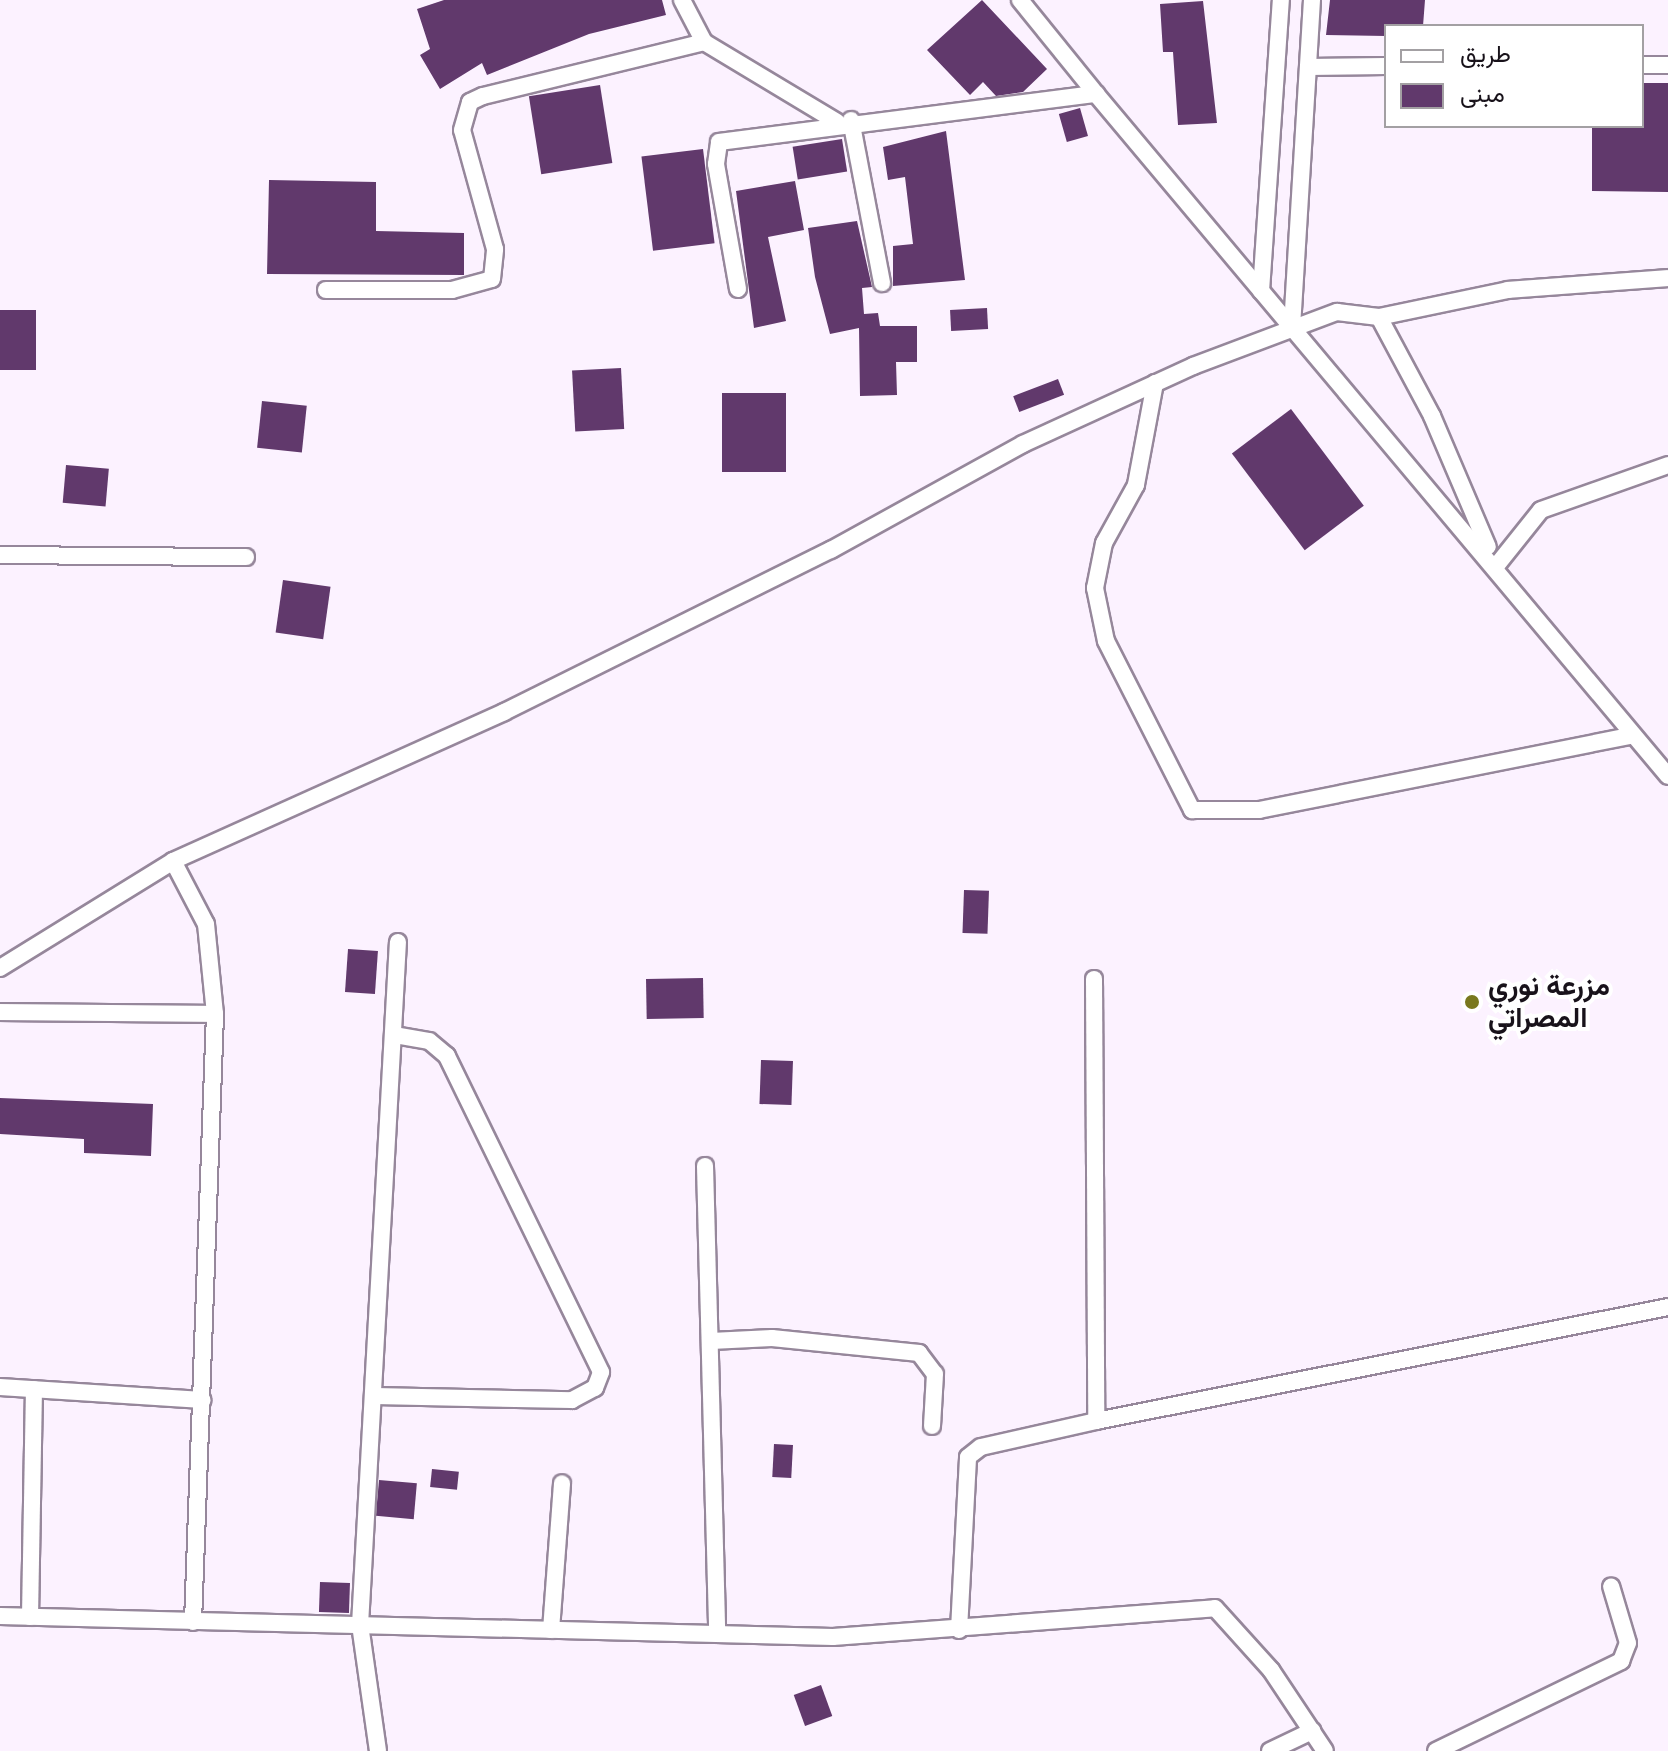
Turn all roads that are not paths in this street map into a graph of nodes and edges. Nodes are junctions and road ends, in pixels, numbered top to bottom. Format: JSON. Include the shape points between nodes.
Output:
{"nodes":[{"id":1,"x":682,"y":0,"type":"edge"},
{"id":2,"x":1020,"y":0,"type":"edge"},
{"id":3,"x":1281,"y":0,"type":"edge"},
{"id":4,"x":1312,"y":0,"type":"edge"},
{"id":5,"x":704,"y":42,"type":"junction"},
{"id":6,"x":1644,"y":65,"type":"edge"},
{"id":7,"x":1668,"y":65,"type":"edge"},
{"id":8,"x":1384,"y":66,"type":"edge"},
{"id":9,"x":1308,"y":67,"type":"junction"},
{"id":10,"x":1096,"y":94,"type":"junction"},
{"id":11,"x":844,"y":121,"type":"junction"},
{"id":12,"x":1668,"y":278,"type":"edge"},
{"id":13,"x":882,"y":283,"type":"dead end"},
{"id":14,"x":738,"y":289,"type":"dead end"},
{"id":15,"x":326,"y":290,"type":"dead end"},
{"id":16,"x":1261,"y":291,"type":"junction"},
{"id":17,"x":1379,"y":317,"type":"junction"},
{"id":18,"x":1292,"y":327,"type":"junction"},
{"id":19,"x":1155,"y":383,"type":"junction"},
{"id":20,"x":1668,"y":465,"type":"edge"},
{"id":21,"x":0,"y":555,"type":"edge"},
{"id":22,"x":246,"y":557,"type":"dead end"},
{"id":23,"x":1495,"y":562,"type":"junction"},
{"id":24,"x":1633,"y":735,"type":"junction"},
{"id":25,"x":1668,"y":750,"type":"edge"},
{"id":26,"x":1652,"y":757,"type":"junction"},
{"id":27,"x":1668,"y":776,"type":"edge"},
{"id":28,"x":173,"y":861,"type":"junction"},
{"id":29,"x":398,"y":942,"type":"dead end"},
{"id":30,"x":0,"y":968,"type":"edge"},
{"id":31,"x":1094,"y":979,"type":"dead end"},
{"id":32,"x":0,"y":1012,"type":"edge"},
{"id":33,"x":215,"y":1014,"type":"junction"},
{"id":34,"x":395,"y":1035,"type":"junction"},
{"id":35,"x":705,"y":1166,"type":"dead end"},
{"id":36,"x":1668,"y":1307,"type":"edge"},
{"id":37,"x":711,"y":1341,"type":"junction"},
{"id":38,"x":0,"y":1387,"type":"edge"},
{"id":39,"x":34,"y":1389,"type":"junction"},
{"id":40,"x":375,"y":1396,"type":"junction"},
{"id":41,"x":203,"y":1400,"type":"junction"},
{"id":42,"x":1096,"y":1421,"type":"junction"},
{"id":43,"x":932,"y":1426,"type":"dead end"},
{"id":44,"x":562,"y":1483,"type":"dead end"},
{"id":45,"x":1611,"y":1586,"type":"dead end"},
{"id":46,"x":0,"y":1616,"type":"edge"},
{"id":47,"x":30,"y":1617,"type":"junction"},
{"id":48,"x":193,"y":1622,"type":"junction"},
{"id":49,"x":360,"y":1625,"type":"junction"},
{"id":50,"x":551,"y":1630,"type":"junction"},
{"id":51,"x":959,"y":1630,"type":"junction"},
{"id":52,"x":717,"y":1633,"type":"junction"},
{"id":53,"x":1312,"y":1731,"type":"junction"},
{"id":54,"x":378,"y":1751,"type":"edge"},
{"id":55,"x":1270,"y":1751,"type":"edge"},
{"id":56,"x":1325,"y":1751,"type":"edge"},
{"id":57,"x":1436,"y":1751,"type":"edge"}],
"edges":[{"from":1,"to":5,"type":"street"},
{"from":2,"to":10,"type":"street"},
{"from":3,"to":16,"type":"street"},
{"from":4,"to":9,"type":"street"},
{"from":5,"to":11,"type":"street"},
{"from":5,"to":15,"type":"street","via":[[673,44],[470,102],[462,130],[495,249],[492,279],[452,290]]},
{"from":6,"to":7,"type":"street"},
{"from":8,"to":9,"type":"street"},
{"from":9,"to":18,"type":"street"},
{"from":10,"to":11,"type":"street"},
{"from":10,"to":16,"type":"street"},
{"from":11,"to":13,"type":"street"},
{"from":11,"to":14,"type":"street","via":[[740,137],[714,149]]},
{"from":12,"to":17,"type":"street","via":[[1508,290]]},
{"from":16,"to":18,"type":"street"},
{"from":17,"to":18,"type":"street","via":[[1337,312]]},
{"from":17,"to":23,"type":"street","via":[[1432,416]]},
{"from":18,"to":19,"type":"street"},
{"from":18,"to":23,"type":"street"},
{"from":19,"to":24,"type":"street","via":[[1136,485],[1104,543],[1095,588],[1106,641],[1192,810],[1259,810]]},
{"from":19,"to":28,"type":"street","via":[[476,726]]},
{"from":20,"to":23,"type":"street","via":[[1541,510]]},
{"from":21,"to":22,"type":"street"},
{"from":23,"to":24,"type":"street"},
{"from":24,"to":26,"type":"street"},
{"from":25,"to":26,"type":"street"},
{"from":26,"to":27,"type":"street"},
{"from":28,"to":30,"type":"street"},
{"from":28,"to":33,"type":"street","via":[[206,924]]},
{"from":29,"to":34,"type":"street"},
{"from":31,"to":42,"type":"street"},
{"from":32,"to":33,"type":"street"},
{"from":33,"to":41,"type":"street"},
{"from":34,"to":40,"type":"street"},
{"from":34,"to":40,"type":"street","via":[[429,1041],[447,1056],[601,1372],[595,1388],[572,1400]]},
{"from":35,"to":37,"type":"street"},
{"from":36,"to":42,"type":"street"},
{"from":37,"to":43,"type":"street","via":[[815,1341],[919,1353],[935,1374]]},
{"from":37,"to":52,"type":"street","via":[[707,1442]]},
{"from":38,"to":39,"type":"street"},
{"from":39,"to":41,"type":"street"},
{"from":39,"to":47,"type":"street"},
{"from":40,"to":49,"type":"street"},
{"from":41,"to":48,"type":"street"},
{"from":42,"to":51,"type":"street","via":[[981,1447],[968,1457]]},
{"from":44,"to":50,"type":"street"},
{"from":45,"to":57,"type":"street","via":[[1628,1643],[1621,1661]]},
{"from":46,"to":47,"type":"street"},
{"from":47,"to":48,"type":"street"},
{"from":48,"to":49,"type":"street"},
{"from":49,"to":50,"type":"street"},
{"from":49,"to":54,"type":"street"},
{"from":50,"to":52,"type":"street"},
{"from":51,"to":52,"type":"street"},
{"from":51,"to":53,"type":"street","via":[[1215,1608],[1271,1670]]},
{"from":53,"to":55,"type":"street"},
{"from":53,"to":56,"type":"street"}]}
